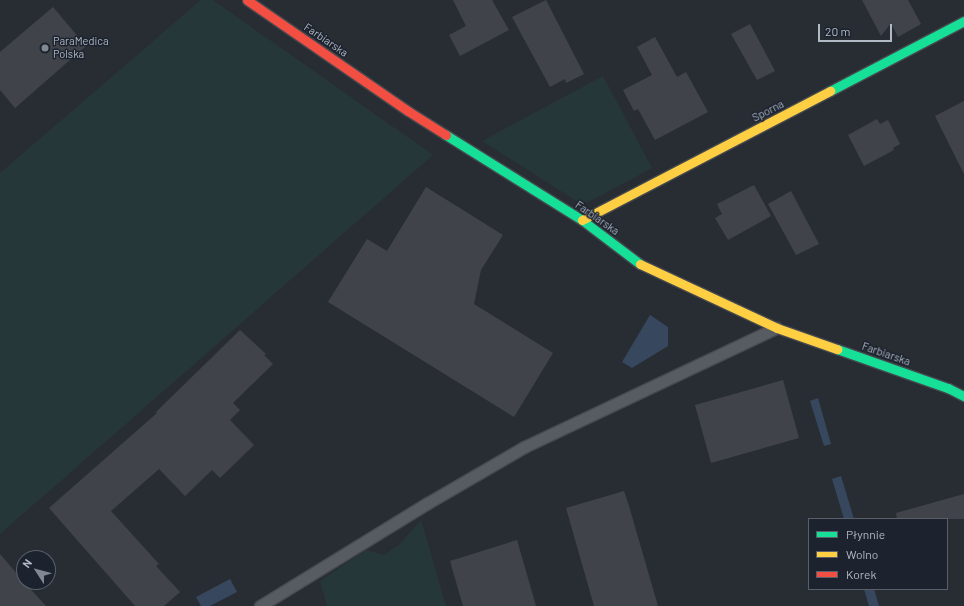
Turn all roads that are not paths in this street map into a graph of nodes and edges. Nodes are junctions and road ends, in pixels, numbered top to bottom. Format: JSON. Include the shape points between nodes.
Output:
{"nodes":[{"id":1,"x":247,"y":0,"type":"edge"},
{"id":2,"x":964,"y":22,"type":"edge"},
{"id":3,"x":582,"y":220,"type":"junction"},
{"id":4,"x":776,"y":328,"type":"junction"},
{"id":5,"x":964,"y":396,"type":"edge"},
{"id":6,"x":260,"y":606,"type":"edge"}],
"edges":[{"from":1,"to":3,"type":"street","name":"Farbiarska","via":[[408,111]]},
{"from":2,"to":3,"type":"street","name":"Sporna"},
{"from":3,"to":4,"type":"street","name":"Farbiarska","via":[[643,266]]},
{"from":4,"to":5,"type":"street","name":"Farbiarska","via":[[948,388]]},
{"from":4,"to":6,"type":"lane","via":[[524,447]]}]}
